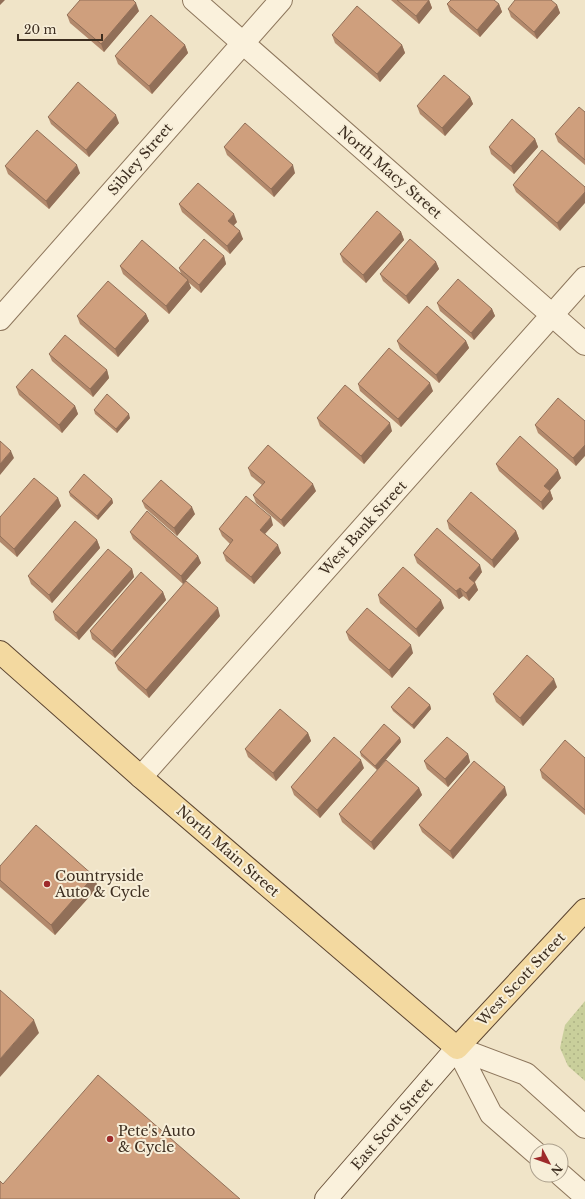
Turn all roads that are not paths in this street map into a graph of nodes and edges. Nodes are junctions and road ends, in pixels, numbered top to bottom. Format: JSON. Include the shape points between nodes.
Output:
{"nodes":[{"id":1,"x":194,"y":0,"type":"edge"},
{"id":2,"x":281,"y":0,"type":"edge"},
{"id":3,"x":243,"y":43,"type":"junction"},
{"id":4,"x":585,"y":278,"type":"edge"},
{"id":5,"x":552,"y":315,"type":"junction"},
{"id":6,"x":0,"y":319,"type":"edge"},
{"id":7,"x":585,"y":344,"type":"edge"},
{"id":8,"x":0,"y":652,"type":"edge"},
{"id":9,"x":141,"y":777,"type":"junction"},
{"id":10,"x":585,"y":910,"type":"edge"},
{"id":11,"x":457,"y":1048,"type":"junction"},
{"id":12,"x":585,"y":1127,"type":"edge"},
{"id":13,"x":529,"y":1147,"type":"edge"},
{"id":14,"x":569,"y":1182,"type":"edge"},
{"id":15,"x":585,"y":1196,"type":"edge"},
{"id":16,"x":326,"y":1199,"type":"edge"}],
"edges":[{"from":1,"to":3,"type":"street","name":"North Macy Street"},
{"from":2,"to":3,"type":"street","name":"Sibley Street"},
{"from":3,"to":5,"type":"street","name":"North Macy Street"},
{"from":3,"to":6,"type":"street","name":"Sibley Street"},
{"from":4,"to":5,"type":"street","name":"West Bank Street"},
{"from":5,"to":7,"type":"street","name":"North Macy Street"},
{"from":5,"to":9,"type":"street","name":"West Bank Street"},
{"from":8,"to":9,"type":"main road","name":"North Main Street"},
{"from":9,"to":11,"type":"main road","name":"North Main Street"},
{"from":10,"to":11,"type":"main road","name":"West Scott Street"},
{"from":11,"to":12,"type":"street","name":"North Main Street","via":[[526,1074]]},
{"from":11,"to":13,"type":"street","name":"North Main Street","via":[[491,1114]]},
{"from":11,"to":16,"type":"street","name":"East Scott Street"},
{"from":14,"to":15,"type":"street"}]}
